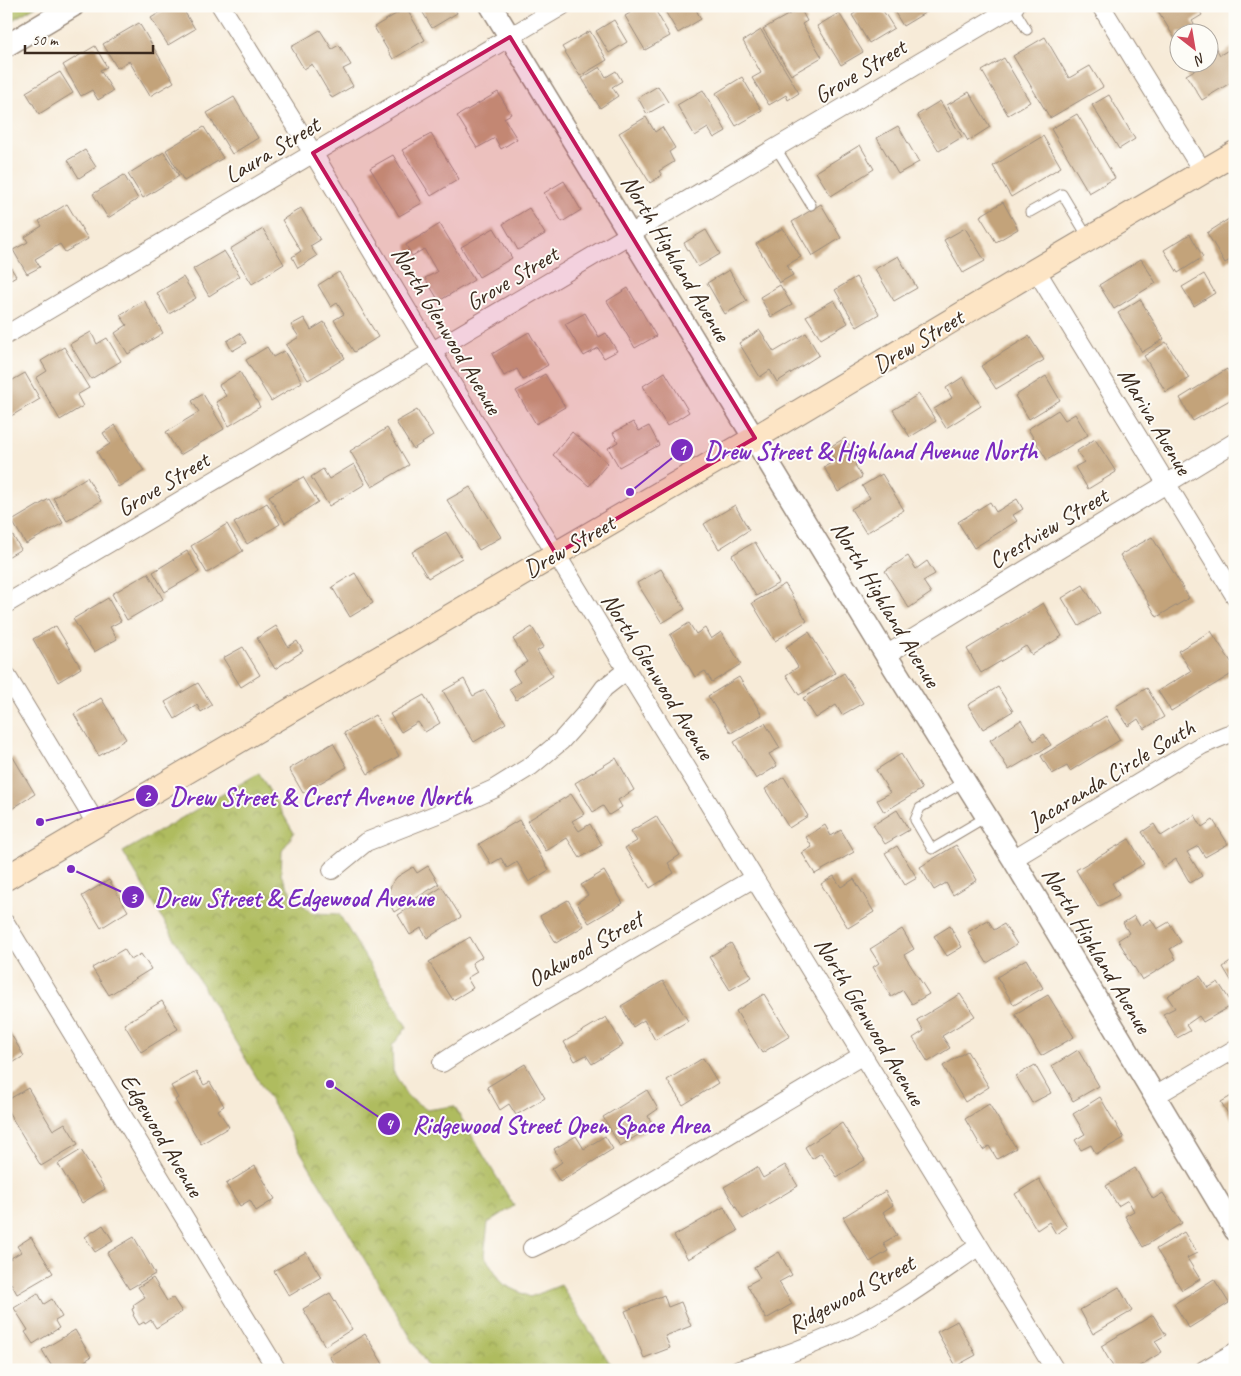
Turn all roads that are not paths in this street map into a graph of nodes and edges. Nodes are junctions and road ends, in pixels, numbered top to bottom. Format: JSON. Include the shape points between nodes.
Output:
{"nodes":[{"id":1,"x":73,"y":6,"type":"edge"},
{"id":2,"x":222,"y":6,"type":"edge"},
{"id":3,"x":491,"y":6,"type":"edge"},
{"id":4,"x":562,"y":6,"type":"edge"},
{"id":5,"x":1101,"y":6,"type":"edge"},
{"id":6,"x":1014,"y":7,"type":"edge"},
{"id":7,"x":1027,"y":30,"type":"dead end"},
{"id":8,"x":510,"y":37,"type":"junction"},
{"id":9,"x":6,"y":46,"type":"edge"},
{"id":10,"x":776,"y":148,"type":"junction"},
{"id":11,"x":313,"y":153,"type":"junction"},
{"id":12,"x":1235,"y":154,"type":"edge"},
{"id":13,"x":1202,"y":172,"type":"junction"},
{"id":14,"x":810,"y":205,"type":"dead end"},
{"id":15,"x":1030,"y":212,"type":"dead end"},
{"id":16,"x":630,"y":234,"type":"junction"},
{"id":17,"x":1089,"y":239,"type":"junction"},
{"id":18,"x":1036,"y":270,"type":"junction"},
{"id":19,"x":6,"y":335,"type":"edge"},
{"id":20,"x":433,"y":353,"type":"junction"},
{"id":21,"x":755,"y":438,"type":"junction"},
{"id":22,"x":1235,"y":442,"type":"edge"},
{"id":23,"x":1166,"y":484,"type":"junction"},
{"id":24,"x":556,"y":554,"type":"junction"},
{"id":25,"x":1235,"y":596,"type":"edge"},
{"id":26,"x":6,"y":604,"type":"edge"},
{"id":27,"x":886,"y":655,"type":"junction"},
{"id":28,"x":627,"y":670,"type":"junction"},
{"id":29,"x":6,"y":674,"type":"edge"},
{"id":30,"x":1235,"y":733,"type":"edge"},
{"id":31,"x":964,"y":782,"type":"junction"},
{"id":32,"x":986,"y":817,"type":"junction"},
{"id":33,"x":97,"y":825,"type":"junction"},
{"id":34,"x":1013,"y":860,"type":"junction"},
{"id":35,"x":332,"y":870,"type":"dead end"},
{"id":36,"x":6,"y":878,"type":"edge"},
{"id":37,"x":754,"y":878,"type":"junction"},
{"id":38,"x":6,"y":924,"type":"edge"},
{"id":39,"x":1235,"y":1049,"type":"edge"},
{"id":40,"x":863,"y":1055,"type":"junction"},
{"id":41,"x":442,"y":1063,"type":"dead end"},
{"id":42,"x":1155,"y":1096,"type":"junction"},
{"id":43,"x":1235,"y":1230,"type":"edge"},
{"id":44,"x":979,"y":1246,"type":"junction"},
{"id":45,"x":532,"y":1248,"type":"dead end"},
{"id":46,"x":1235,"y":1352,"type":"edge"},
{"id":47,"x":277,"y":1370,"type":"edge"},
{"id":48,"x":739,"y":1370,"type":"edge"},
{"id":49,"x":1055,"y":1370,"type":"edge"},
{"id":50,"x":1204,"y":1370,"type":"edge"}],
"edges":[{"from":1,"to":9,"type":"street"},
{"from":2,"to":11,"type":"street","name":"North Glenwood Avenue"},
{"from":3,"to":8,"type":"street","name":"North Highland Avenue"},
{"from":4,"to":8,"type":"street","name":"Laura Street"},
{"from":5,"to":13,"type":"street"},
{"from":6,"to":7,"type":"lane"},
{"from":6,"to":10,"type":"street","name":"Grove Street"},
{"from":8,"to":11,"type":"street","name":"Laura Street"},
{"from":8,"to":16,"type":"street","name":"North Highland Avenue"},
{"from":10,"to":14,"type":"lane"},
{"from":10,"to":16,"type":"street","name":"Grove Street"},
{"from":11,"to":19,"type":"street","name":"Laura Street"},
{"from":11,"to":20,"type":"street","name":"North Glenwood Avenue"},
{"from":12,"to":13,"type":"main road","name":"Drew Street"},
{"from":13,"to":17,"type":"main road","name":"Drew Street"},
{"from":15,"to":17,"type":"lane","via":[[1062,194]]},
{"from":16,"to":20,"type":"street","name":"Grove Street"},
{"from":16,"to":21,"type":"street","name":"North Highland Avenue"},
{"from":17,"to":18,"type":"main road","name":"Drew Street"},
{"from":18,"to":21,"type":"main road","name":"Drew Street"},
{"from":18,"to":23,"type":"street","name":"Mariva Avenue"},
{"from":20,"to":24,"type":"street","name":"North Glenwood Avenue"},
{"from":20,"to":26,"type":"street","name":"Grove Street"},
{"from":21,"to":24,"type":"main road","name":"Drew Street"},
{"from":21,"to":27,"type":"street","name":"North Highland Avenue"},
{"from":22,"to":23,"type":"street","name":"Crestview Street"},
{"from":23,"to":25,"type":"street","name":"Mariva Avenue"},
{"from":23,"to":27,"type":"street","name":"Crestview Street"},
{"from":24,"to":28,"type":"street","name":"North Glenwood Avenue"},
{"from":24,"to":33,"type":"main road","name":"Drew Street"},
{"from":27,"to":31,"type":"street","name":"North Highland Avenue"},
{"from":28,"to":35,"type":"street","via":[[604,688],[561,741],[531,766],[494,789],[366,842]]},
{"from":28,"to":37,"type":"street","name":"North Glenwood Avenue"},
{"from":29,"to":33,"type":"street"},
{"from":30,"to":34,"type":"street","name":"Jacaranda Circle South","via":[[1202,744]]},
{"from":31,"to":32,"type":"street","name":"North Highland Avenue"},
{"from":31,"to":32,"type":"lane","via":[[920,808],[915,820],[932,849]]},
{"from":32,"to":34,"type":"street","name":"North Highland Avenue"},
{"from":33,"to":36,"type":"main road","name":"Drew Street"},
{"from":34,"to":42,"type":"street","name":"North Highland Avenue"},
{"from":37,"to":40,"type":"street","name":"North Glenwood Avenue"},
{"from":37,"to":41,"type":"street","name":"Oakwood Street"},
{"from":38,"to":47,"type":"street","name":"Edgewood Avenue"},
{"from":39,"to":42,"type":"street"},
{"from":40,"to":44,"type":"street","name":"North Glenwood Avenue"},
{"from":40,"to":45,"type":"street","via":[[561,1234]]},
{"from":42,"to":43,"type":"street","name":"North Highland Avenue"},
{"from":44,"to":48,"type":"street","name":"Ridgewood Street","via":[[893,1304],[832,1336]]},
{"from":44,"to":49,"type":"street","name":"North Glenwood Avenue"},
{"from":46,"to":50,"type":"street"}]}
